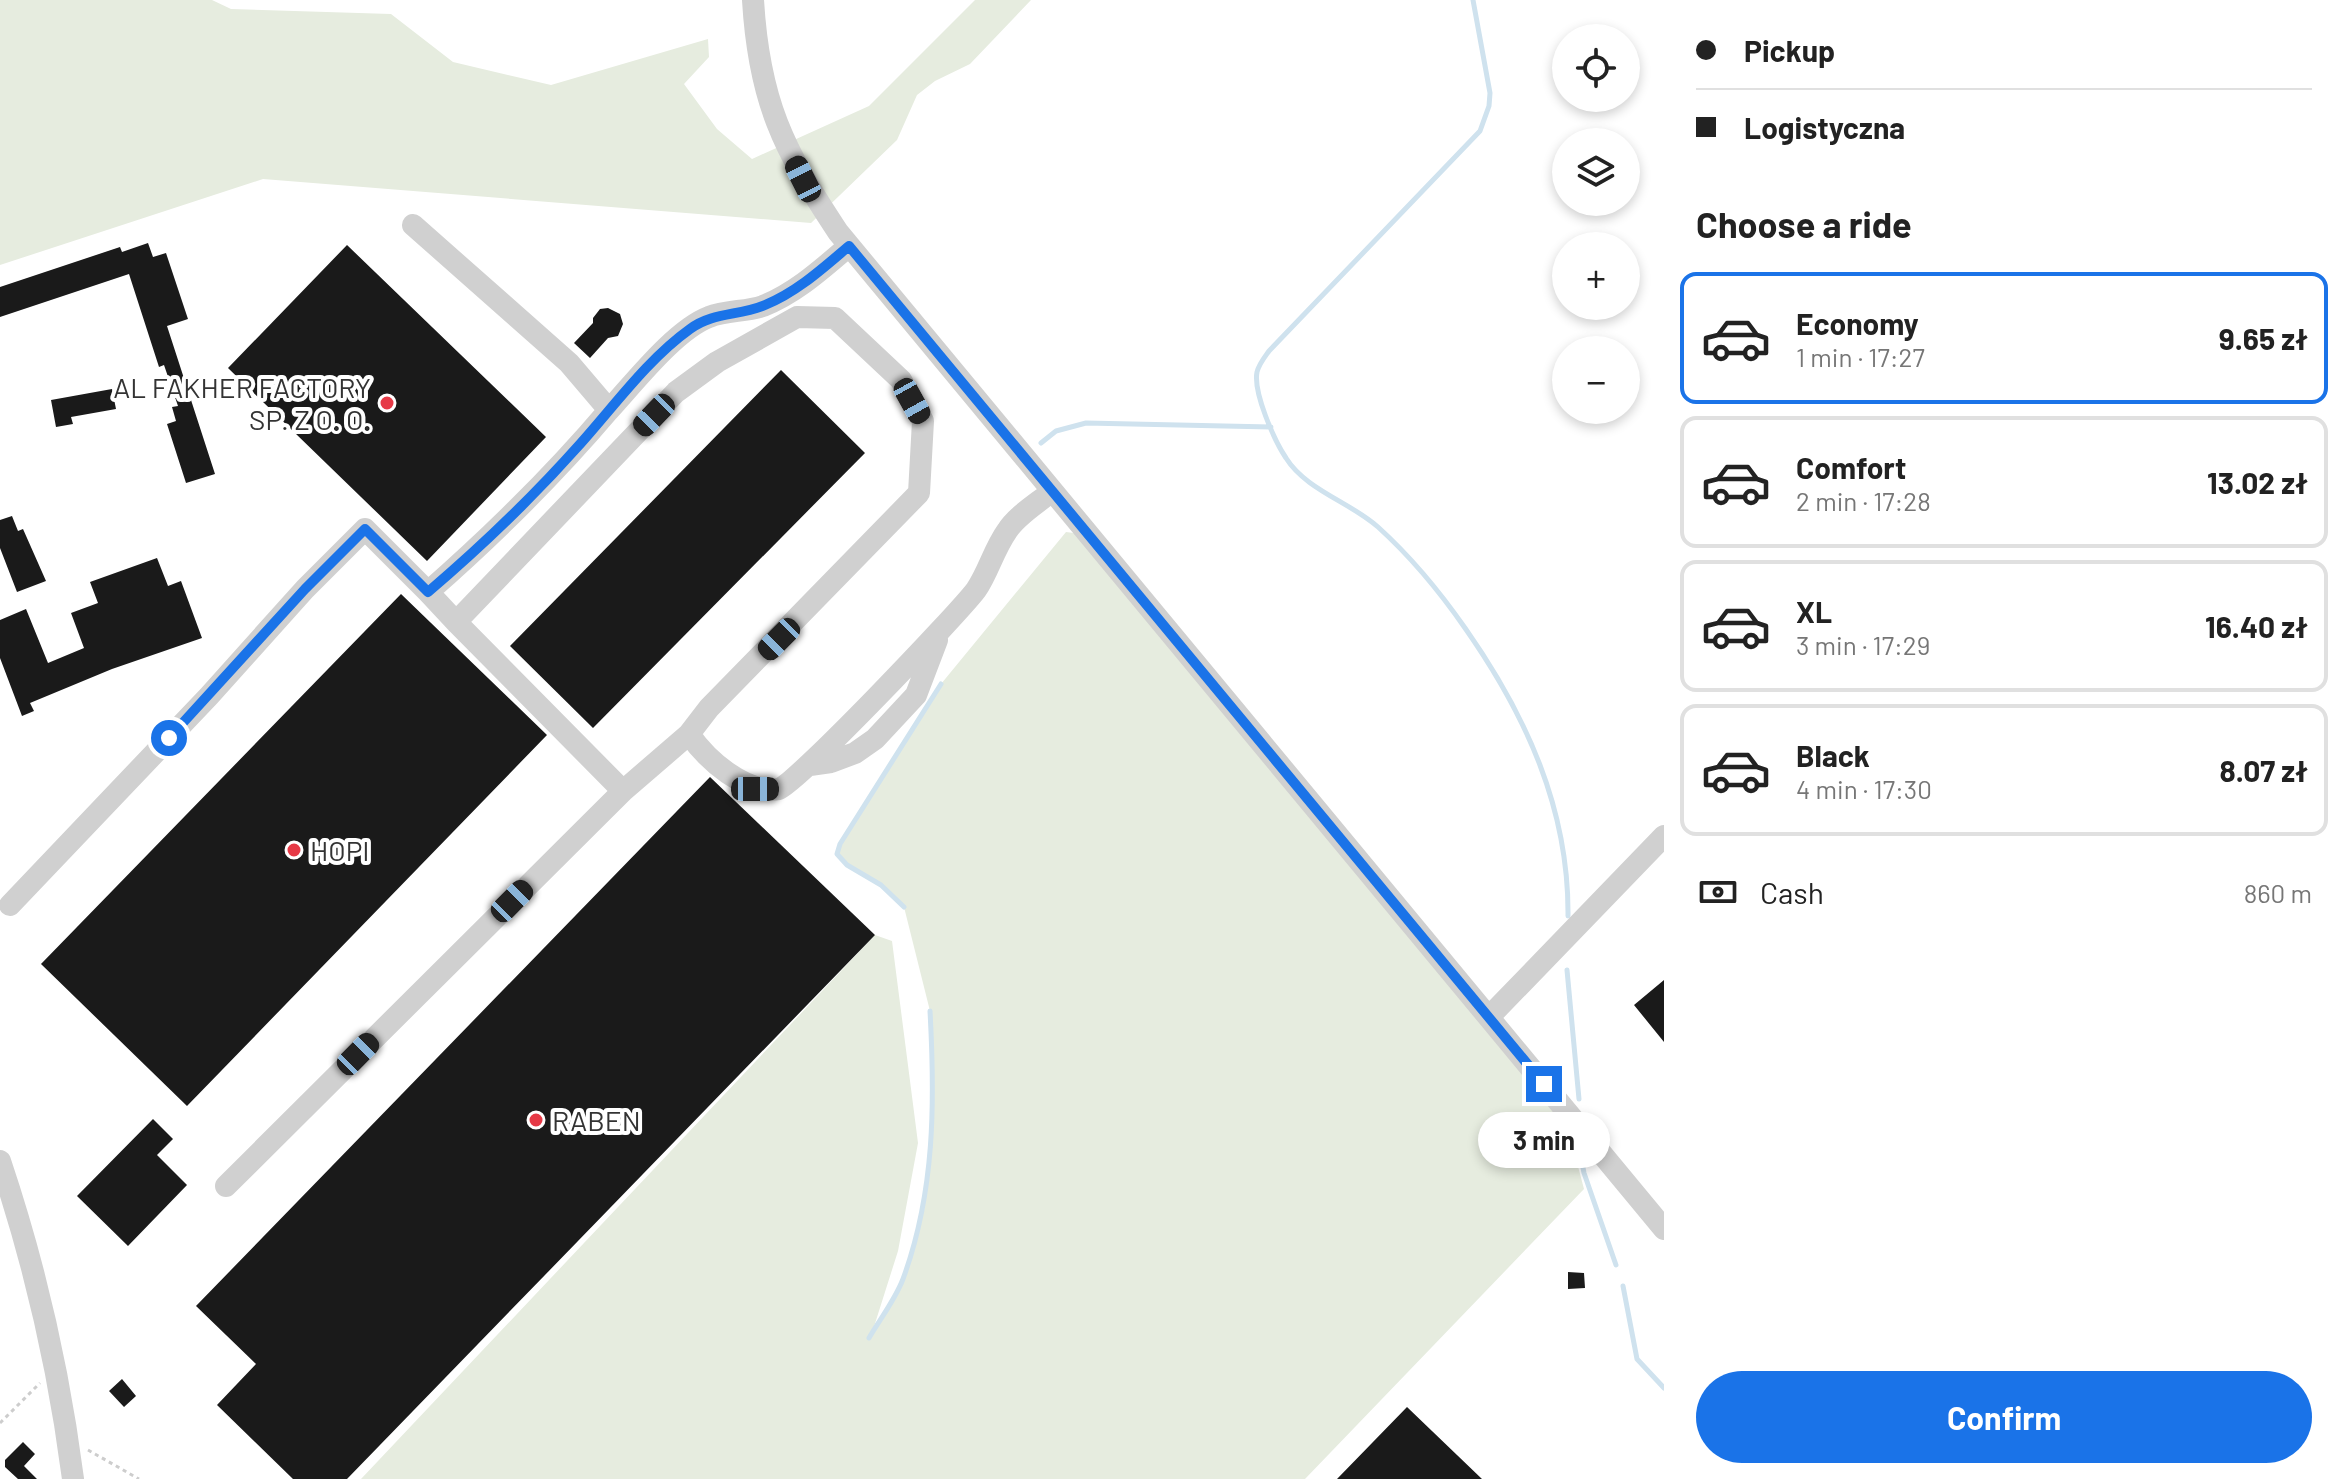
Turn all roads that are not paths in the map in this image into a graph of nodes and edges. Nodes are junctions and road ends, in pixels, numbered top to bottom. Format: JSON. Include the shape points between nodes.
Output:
{"nodes":[{"id":1,"x":753,"y":0,"type":"edge"},
{"id":2,"x":413,"y":225,"type":"dead end"},
{"id":3,"x":849,"y":246,"type":"junction"},
{"id":4,"x":609,"y":410,"type":"junction"},
{"id":5,"x":1052,"y":491,"type":"junction"},
{"id":6,"x":428,"y":592,"type":"junction"},
{"id":7,"x":456,"y":622,"type":"junction"},
{"id":8,"x":689,"y":734,"type":"junction"},
{"id":9,"x":623,"y":791,"type":"junction"},
{"id":10,"x":1664,"y":836,"type":"edge"},
{"id":11,"x":10,"y":905,"type":"dead end"},
{"id":12,"x":1489,"y":1017,"type":"junction"},
{"id":13,"x":0,"y":1161,"type":"edge"},
{"id":14,"x":226,"y":1186,"type":"dead end"},
{"id":15,"x":1664,"y":1229,"type":"edge"},
{"id":16,"x":73,"y":1479,"type":"edge"}],
"edges":[{"from":1,"to":3,"type":"street","via":[[756,46],[777,128],[803,179]]},
{"from":2,"to":4,"type":"street","via":[[569,363]]},
{"from":3,"to":4,"type":"street","via":[[786,295],[761,307],[709,317],[688,330]]},
{"from":3,"to":5,"type":"street"},
{"from":4,"to":6,"type":"street","via":[[542,485]]},
{"from":5,"to":8,"type":"street","via":[[1009,528],[978,587],[938,639],[916,695],[855,753],[810,765],[782,789],[755,789],[724,769]]},
{"from":5,"to":12,"type":"street"},
{"from":6,"to":7,"type":"street"},
{"from":6,"to":11,"type":"street","via":[[365,529]]},
{"from":7,"to":8,"type":"street","via":[[676,392],[797,317],[835,318],[901,380],[923,421],[919,493]]},
{"from":7,"to":9,"type":"street"},
{"from":8,"to":9,"type":"street"},
{"from":9,"to":14,"type":"street"},
{"from":10,"to":12,"type":"street"},
{"from":12,"to":15,"type":"street"},
{"from":13,"to":16,"type":"street","via":[[34,1271],[58,1375]]}]}
